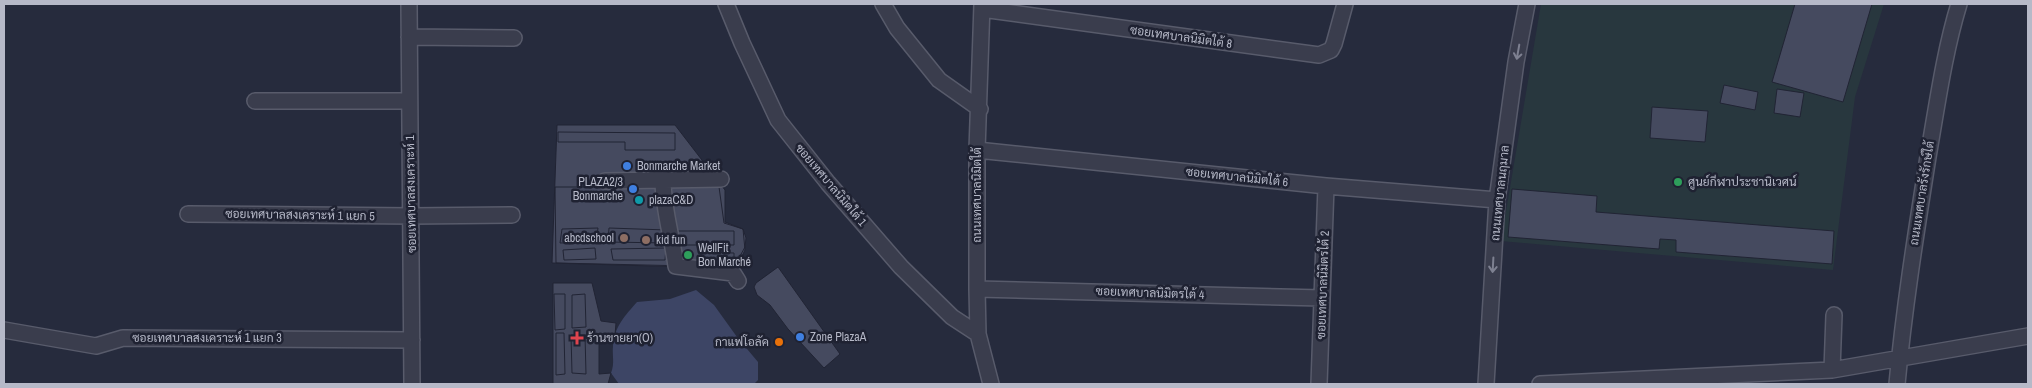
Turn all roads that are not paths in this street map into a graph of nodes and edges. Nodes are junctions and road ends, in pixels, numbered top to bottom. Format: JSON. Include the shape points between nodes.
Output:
{"nodes":[{"id":1,"x":409,"y":4,"type":"edge"},
{"id":2,"x":726,"y":4,"type":"edge"},
{"id":3,"x":883,"y":4,"type":"edge"},
{"id":4,"x":1345,"y":4,"type":"edge"},
{"id":5,"x":1527,"y":4,"type":"edge"},
{"id":6,"x":1959,"y":4,"type":"edge"},
{"id":7,"x":982,"y":6,"type":"edge"},
{"id":8,"x":409,"y":36,"type":"junction"},
{"id":9,"x":514,"y":38,"type":"dead end"},
{"id":10,"x":255,"y":100,"type":"dead end"},
{"id":11,"x":409,"y":101,"type":"junction"},
{"id":12,"x":980,"y":108,"type":"junction"},
{"id":13,"x":977,"y":150,"type":"junction"},
{"id":14,"x":721,"y":179,"type":"dead end"},
{"id":15,"x":663,"y":180,"type":"junction"},
{"id":16,"x":605,"y":181,"type":"dead end"},
{"id":17,"x":1326,"y":186,"type":"junction"},
{"id":18,"x":1497,"y":200,"type":"junction"},
{"id":19,"x":188,"y":214,"type":"dead end"},
{"id":20,"x":512,"y":215,"type":"dead end"},
{"id":21,"x":412,"y":216,"type":"junction"},
{"id":22,"x":738,"y":281,"type":"dead end"},
{"id":23,"x":977,"y":289,"type":"junction"},
{"id":24,"x":1322,"y":298,"type":"junction"},
{"id":25,"x":1834,"y":314,"type":"dead end"},
{"id":26,"x":4,"y":330,"type":"edge"},
{"id":27,"x":978,"y":334,"type":"junction"},
{"id":28,"x":2028,"y":336,"type":"edge"},
{"id":29,"x":412,"y":340,"type":"junction"},
{"id":30,"x":1899,"y":359,"type":"junction"},
{"id":31,"x":1832,"y":370,"type":"junction"},
{"id":32,"x":412,"y":384,"type":"edge"},
{"id":33,"x":991,"y":384,"type":"edge"},
{"id":34,"x":1318,"y":384,"type":"edge"},
{"id":35,"x":1486,"y":384,"type":"edge"},
{"id":36,"x":1540,"y":384,"type":"edge"},
{"id":37,"x":1896,"y":384,"type":"edge"}],
"edges":[{"from":1,"to":8,"type":"street","name":"ซอยเทศบาลสงเคราะห์ 1"},
{"from":2,"to":27,"type":"street","name":"ซอยเทศบาลนิมิตใต้ 1","via":[[778,120],[901,267],[952,317]]},
{"from":3,"to":12,"type":"street","via":[[897,28],[939,80]]},
{"from":4,"to":7,"type":"street","name":"ซอยเทศบาลนิมิตใต้ 8","via":[[1331,50],[1319,55]]},
{"from":5,"to":18,"type":"street","name":"ถนนเทศบาลนฤมาล","one_way":true},
{"from":6,"to":30,"type":"street","name":"ถนนเทศบาลรังรักษ์ใต้","via":[[1934,124]]},
{"from":7,"to":12,"type":"street","name":"ถนนเทศบาลนิมิตใต้"},
{"from":8,"to":9,"type":"street"},
{"from":8,"to":11,"type":"street","name":"ซอยเทศบาลสงเคราะห์ 1"},
{"from":10,"to":11,"type":"street"},
{"from":11,"to":21,"type":"street","name":"ซอยเทศบาลสงเคราะห์ 1"},
{"from":12,"to":13,"type":"street","name":"ถนนเทศบาลนิมิตใต้"},
{"from":13,"to":17,"type":"street","name":"ซอยเทศบาลนิมิตใต้ 6"},
{"from":13,"to":23,"type":"street","name":"ถนนเทศบาลนิมิตใต้"},
{"from":14,"to":15,"type":"street"},
{"from":15,"to":16,"type":"street"},
{"from":15,"to":22,"type":"street","via":[[663,203],[676,266],[733,273]]},
{"from":17,"to":18,"type":"street","name":"ซอยเทศบาลนิมิตใต้ 6"},
{"from":17,"to":24,"type":"street","name":"ซอยเทศบาลนิมิตรใต้ 2"},
{"from":18,"to":35,"type":"street","name":"ถนนเทศบาลนฤมาล","one_way":true},
{"from":19,"to":21,"type":"street","name":"ซอยเทศบาลสงเคราะห์ 1 แยก 5"},
{"from":20,"to":21,"type":"street","name":"ซอยเทศบาลสงเคราะห์ 1 แยก 5"},
{"from":21,"to":29,"type":"street","name":"ซอยเทศบาลสงเคราะห์ 1"},
{"from":23,"to":24,"type":"street","name":"ซอยเทศบาลนิมิตรใต้ 4"},
{"from":23,"to":27,"type":"street","name":"ถนนเทศบาลนิมิตใต้"},
{"from":24,"to":34,"type":"street","name":"ซอยเทศบาลนิมิตรใต้ 2"},
{"from":25,"to":31,"type":"street"},
{"from":26,"to":29,"type":"street","name":"ซอยเทศบาลสงเคราะห์ 1 แยก 3","via":[[96,346],[123,338]]},
{"from":27,"to":33,"type":"street","name":"ถนนเทศบาลนิมิตใต้"},
{"from":28,"to":30,"type":"street"},
{"from":29,"to":32,"type":"street","name":"ซอยเทศบาลสงเคราะห์ 1"},
{"from":30,"to":31,"type":"street"},
{"from":30,"to":37,"type":"street","name":"ถนนเทศบาลรังรักษ์ใต้"},
{"from":31,"to":36,"type":"street"}]}
